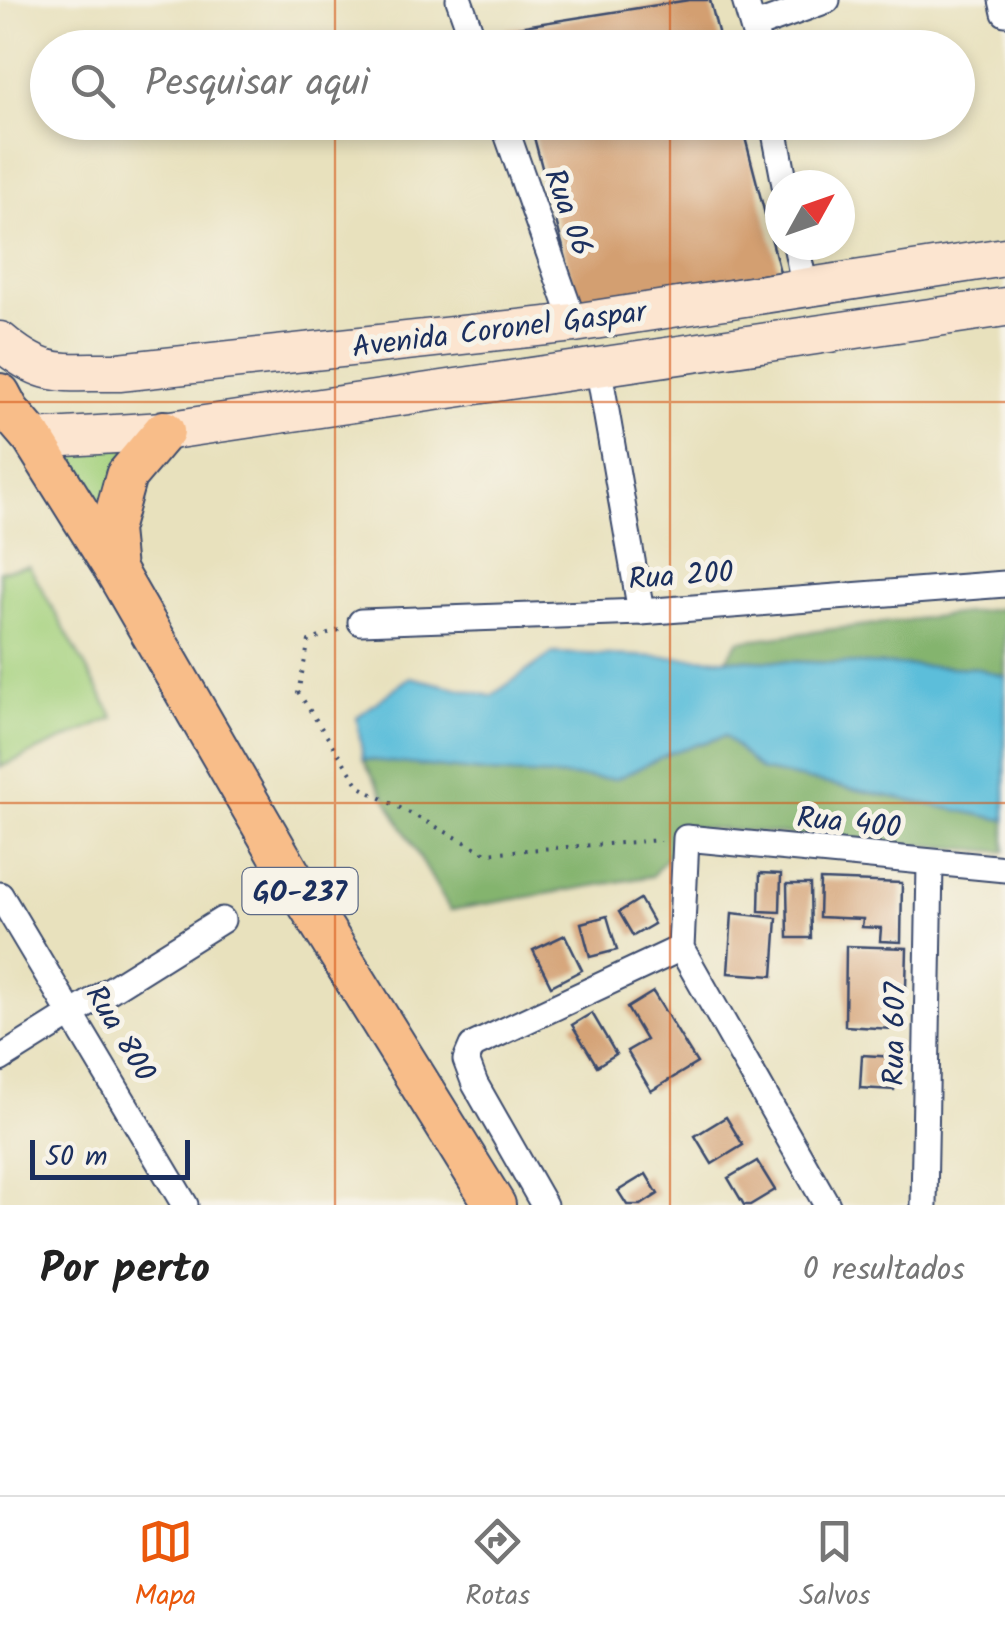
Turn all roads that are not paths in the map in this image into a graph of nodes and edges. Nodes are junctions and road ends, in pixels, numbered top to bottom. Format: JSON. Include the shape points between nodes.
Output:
{"nodes":[{"id":1,"x":459,"y":0,"type":"edge"},
{"id":2,"x":744,"y":0,"type":"edge"},
{"id":3,"x":826,"y":0,"type":"edge"},
{"id":4,"x":1002,"y":0,"type":"edge"},
{"id":5,"x":1005,"y":13,"type":"edge"},
{"id":6,"x":470,"y":30,"type":"edge"},
{"id":7,"x":755,"y":30,"type":"edge"},
{"id":8,"x":770,"y":30,"type":"edge"},
{"id":9,"x":509,"y":140,"type":"edge"},
{"id":10,"x":776,"y":140,"type":"edge"},
{"id":11,"x":782,"y":170,"type":"edge"},
{"id":12,"x":1005,"y":257,"type":"edge"},
{"id":13,"x":799,"y":260,"type":"edge"},
{"id":14,"x":804,"y":288,"type":"junction"},
{"id":15,"x":1005,"y":307,"type":"edge"},
{"id":16,"x":648,"y":312,"type":"junction"},
{"id":17,"x":574,"y":323,"type":"junction"},
{"id":18,"x":0,"y":341,"type":"edge"},
{"id":19,"x":660,"y":356,"type":"junction"},
{"id":20,"x":598,"y":364,"type":"junction"},
{"id":21,"x":44,"y":371,"type":"junction"},
{"id":22,"x":11,"y":414,"type":"edge"},
{"id":23,"x":164,"y":430,"type":"junction"},
{"id":24,"x":115,"y":570,"type":"junction"},
{"id":25,"x":1005,"y":584,"type":"edge"},
{"id":26,"x":641,"y":612,"type":"junction"},
{"id":27,"x":362,"y":622,"type":"road end"},
{"id":28,"x":930,"y":864,"type":"junction"},
{"id":29,"x":1005,"y":869,"type":"edge"},
{"id":30,"x":0,"y":895,"type":"edge"},
{"id":31,"x":222,"y":920,"type":"dead end"},
{"id":32,"x":681,"y":948,"type":"junction"},
{"id":33,"x":72,"y":1014,"type":"junction"},
{"id":34,"x":0,"y":1060,"type":"edge"},
{"id":35,"x":185,"y":1205,"type":"edge"},
{"id":36,"x":495,"y":1205,"type":"edge"},
{"id":37,"x":544,"y":1205,"type":"edge"},
{"id":38,"x":827,"y":1205,"type":"edge"},
{"id":39,"x":924,"y":1205,"type":"edge"}],
"edges":[{"from":1,"to":6,"type":"street"},
{"from":2,"to":7,"type":"street"},
{"from":3,"to":8,"type":"street"},
{"from":4,"to":5,"type":"street"},
{"from":9,"to":17,"type":"street","name":"Rua 06"},
{"from":10,"to":11,"type":"street"},
{"from":12,"to":14,"type":"street","name":"Avenida Coronel Gaspar"},
{"from":13,"to":14,"type":"street"},
{"from":14,"to":16,"type":"street","name":"Avenida Coronel Gaspar"},
{"from":15,"to":19,"type":"street","name":"Avenida Coronel Gaspar"},
{"from":16,"to":17,"type":"street","name":"Avenida Coronel Gaspar"},
{"from":16,"to":19,"type":"street"},
{"from":17,"to":21,"type":"street","name":"Avenida Coronel Gaspar","via":[[119,372]]},
{"from":18,"to":21,"type":"street"},
{"from":19,"to":20,"type":"street","name":"Avenida Coronel Gaspar"},
{"from":20,"to":23,"type":"street","name":"Avenida Coronel Gaspar"},
{"from":20,"to":26,"type":"street"},
{"from":21,"to":22,"type":"street","via":[[23,387]]},
{"from":22,"to":23,"type":"street","name":"Avenida Coronel Gaspar"},
{"from":22,"to":24,"type":"main road","number":"GO-237"},
{"from":23,"to":24,"type":"main road","via":[[126,476],[111,530]]},
{"from":24,"to":36,"type":"main road","number":"GO-237","via":[[300,891]]},
{"from":25,"to":26,"type":"street","name":"Rua 200"},
{"from":26,"to":27,"type":"street","name":"Rua 200"},
{"from":28,"to":29,"type":"street","name":"Rua 400"},
{"from":28,"to":32,"type":"street","name":"Rua 400","via":[[686,838]]},
{"from":28,"to":39,"type":"street","name":"Rua 607"},
{"from":30,"to":33,"type":"street","name":"Rua 800"},
{"from":31,"to":33,"type":"street"},
{"from":32,"to":37,"type":"street","via":[[472,1046],[466,1060],[475,1084]]},
{"from":32,"to":38,"type":"street"},
{"from":33,"to":34,"type":"street"},
{"from":33,"to":35,"type":"street","name":"Rua 800"}]}
